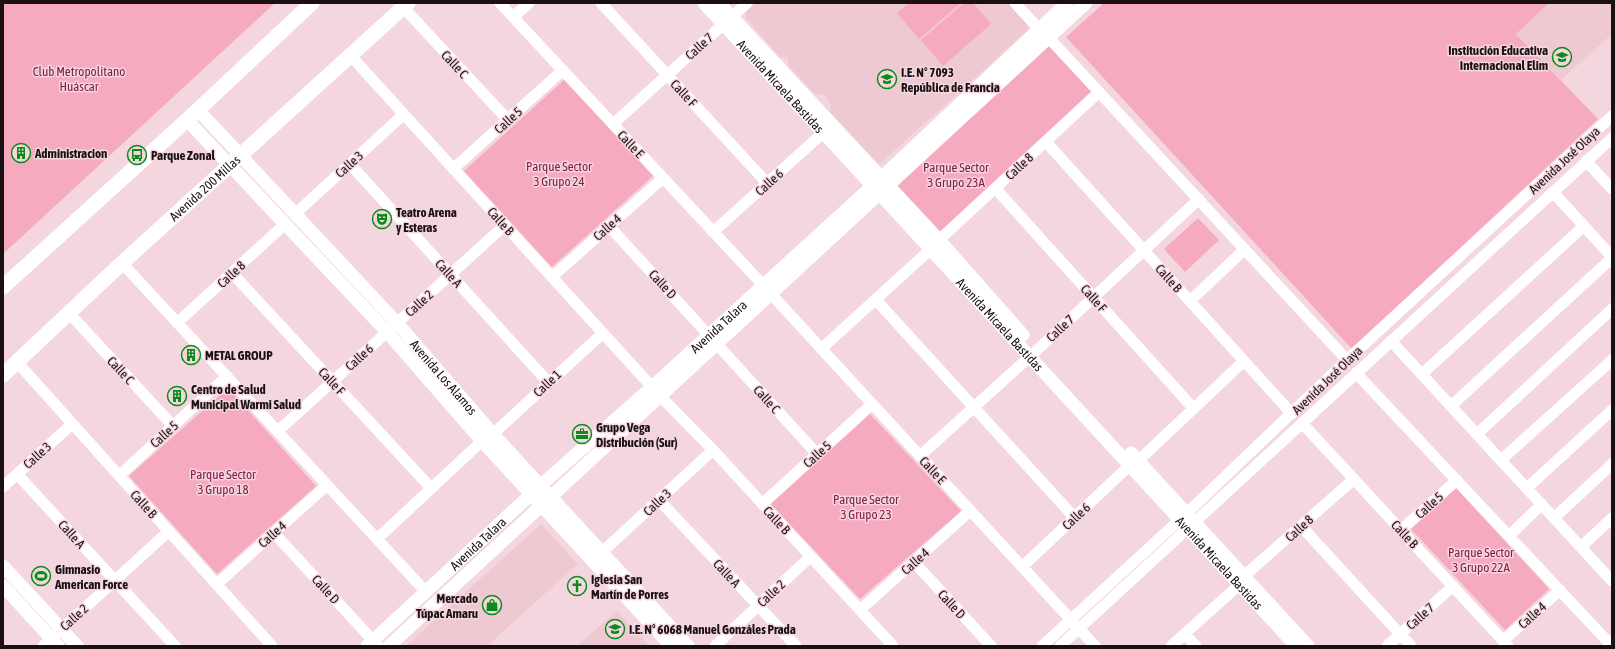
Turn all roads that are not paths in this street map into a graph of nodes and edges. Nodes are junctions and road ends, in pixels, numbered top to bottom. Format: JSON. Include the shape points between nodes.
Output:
{"nodes":[{"id":1,"x":312,"y":3,"type":"edge"},
{"id":2,"x":500,"y":3,"type":"edge"},
{"id":3,"x":529,"y":3,"type":"edge"},
{"id":4,"x":601,"y":3,"type":"edge"},
{"id":5,"x":704,"y":3,"type":"edge"},
{"id":6,"x":719,"y":3,"type":"edge"},
{"id":7,"x":747,"y":3,"type":"edge"},
{"id":8,"x":1015,"y":3,"type":"edge"},
{"id":9,"x":1068,"y":3,"type":"edge"},
{"id":10,"x":1086,"y":3,"type":"edge"},
{"id":11,"x":405,"y":5,"type":"edge"},
{"id":12,"x":513,"y":17,"type":"junction"},
{"id":13,"x":728,"y":20,"type":"junction"},
{"id":14,"x":1044,"y":34,"type":"junction"},
{"id":15,"x":350,"y":55,"type":"junction"},
{"id":16,"x":563,"y":70,"type":"junction"},
{"id":17,"x":667,"y":75,"type":"junction"},
{"id":18,"x":1100,"y":92,"type":"junction"},
{"id":19,"x":404,"y":114,"type":"junction"},
{"id":20,"x":193,"y":115,"type":"junction"},
{"id":21,"x":1612,"y":116,"type":"edge"},
{"id":22,"x":508,"y":120,"type":"junction"},
{"id":23,"x":612,"y":124,"type":"junction"},
{"id":24,"x":824,"y":132,"type":"junction"},
{"id":25,"x":1612,"y":138,"type":"edge"},
{"id":26,"x":1046,"y":142,"type":"junction"},
{"id":27,"x":235,"y":161,"type":"junction"},
{"id":28,"x":1586,"y":161,"type":"junction"},
{"id":29,"x":350,"y":164,"type":"junction"},
{"id":30,"x":453,"y":169,"type":"junction"},
{"id":31,"x":663,"y":178,"type":"junction"},
{"id":32,"x":767,"y":183,"type":"junction"},
{"id":33,"x":880,"y":186,"type":"junction"},
{"id":34,"x":995,"y":188,"type":"junction"},
{"id":35,"x":1612,"y":189,"type":"edge"},
{"id":36,"x":1552,"y":192,"type":"junction"},
{"id":37,"x":1198,"y":199,"type":"junction"},
{"id":38,"x":294,"y":214,"type":"junction"},
{"id":39,"x":285,"y":224,"type":"junction"},
{"id":40,"x":505,"y":225,"type":"junction"},
{"id":41,"x":609,"y":226,"type":"junction"},
{"id":42,"x":1584,"y":226,"type":"junction"},
{"id":43,"x":713,"y":232,"type":"junction"},
{"id":44,"x":935,"y":245,"type":"junction"},
{"id":45,"x":1246,"y":249,"type":"junction"},
{"id":46,"x":1144,"y":250,"type":"junction"},
{"id":47,"x":1612,"y":258,"type":"edge"},
{"id":48,"x":122,"y":263,"type":"junction"},
{"id":49,"x":232,"y":273,"type":"junction"},
{"id":50,"x":450,"y":275,"type":"junction"},
{"id":51,"x":552,"y":277,"type":"junction"},
{"id":52,"x":3,"y":287,"type":"edge"},
{"id":53,"x":1424,"y":289,"type":"junction"},
{"id":54,"x":767,"y":290,"type":"junction"},
{"id":55,"x":1093,"y":297,"type":"junction"},
{"id":56,"x":876,"y":300,"type":"junction"},
{"id":57,"x":1190,"y":300,"type":"junction"},
{"id":58,"x":1435,"y":300,"type":"junction"},
{"id":59,"x":1612,"y":310,"type":"edge"},
{"id":60,"x":69,"y":313,"type":"junction"},
{"id":61,"x":177,"y":323,"type":"junction"},
{"id":62,"x":397,"y":323,"type":"junction"},
{"id":63,"x":387,"y":332,"type":"junction"},
{"id":64,"x":603,"y":333,"type":"junction"},
{"id":65,"x":713,"y":339,"type":"junction"},
{"id":66,"x":1391,"y":341,"type":"junction"},
{"id":67,"x":822,"y":349,"type":"junction"},
{"id":68,"x":1033,"y":354,"type":"junction"},
{"id":69,"x":1347,"y":360,"type":"junction"},
{"id":70,"x":1612,"y":360,"type":"edge"},
{"id":71,"x":1244,"y":361,"type":"junction"},
{"id":72,"x":16,"y":362,"type":"junction"},
{"id":73,"x":1356,"y":373,"type":"junction"},
{"id":74,"x":1422,"y":374,"type":"junction"},
{"id":75,"x":3,"y":375,"type":"edge"},
{"id":76,"x":227,"y":376,"type":"junction"},
{"id":77,"x":332,"y":381,"type":"junction"},
{"id":78,"x":548,"y":382,"type":"junction"},
{"id":79,"x":656,"y":392,"type":"junction"},
{"id":80,"x":872,"y":404,"type":"junction"},
{"id":81,"x":1451,"y":406,"type":"junction"},
{"id":82,"x":974,"y":407,"type":"junction"},
{"id":83,"x":1194,"y":409,"type":"junction"},
{"id":84,"x":1612,"y":410,"type":"edge"},
{"id":85,"x":1292,"y":414,"type":"junction"},
{"id":86,"x":1302,"y":423,"type":"junction"},
{"id":87,"x":72,"y":424,"type":"junction"},
{"id":88,"x":173,"y":426,"type":"junction"},
{"id":89,"x":278,"y":431,"type":"junction"},
{"id":90,"x":493,"y":434,"type":"junction"},
{"id":91,"x":1477,"y":434,"type":"junction"},
{"id":92,"x":482,"y":441,"type":"junction"},
{"id":93,"x":713,"y":450,"type":"junction"},
{"id":94,"x":817,"y":454,"type":"junction"},
{"id":95,"x":920,"y":456,"type":"junction"},
{"id":96,"x":1501,"y":460,"type":"junction"},
{"id":97,"x":1134,"y":463,"type":"junction"},
{"id":98,"x":1612,"y":464,"type":"edge"},
{"id":99,"x":17,"y":474,"type":"junction"},
{"id":100,"x":119,"y":476,"type":"junction"},
{"id":101,"x":1354,"y":479,"type":"junction"},
{"id":102,"x":1457,"y":480,"type":"junction"},
{"id":103,"x":327,"y":485,"type":"junction"},
{"id":104,"x":3,"y":487,"type":"edge"},
{"id":105,"x":432,"y":488,"type":"junction"},
{"id":106,"x":1527,"y":488,"type":"junction"},
{"id":107,"x":535,"y":490,"type":"junction"},
{"id":108,"x":552,"y":497,"type":"junction"},
{"id":109,"x":659,"y":500,"type":"junction"},
{"id":110,"x":762,"y":504,"type":"junction"},
{"id":111,"x":1542,"y":504,"type":"junction"},
{"id":112,"x":541,"y":506,"type":"junction"},
{"id":113,"x":970,"y":511,"type":"junction"},
{"id":114,"x":1074,"y":518,"type":"junction"},
{"id":115,"x":1554,"y":518,"type":"junction"},
{"id":116,"x":1612,"y":518,"type":"edge"},
{"id":117,"x":1187,"y":520,"type":"junction"},
{"id":118,"x":1301,"y":526,"type":"junction"},
{"id":119,"x":1401,"y":530,"type":"junction"},
{"id":120,"x":169,"y":532,"type":"junction"},
{"id":121,"x":274,"y":533,"type":"junction"},
{"id":122,"x":1509,"y":536,"type":"junction"},
{"id":123,"x":377,"y":539,"type":"junction"},
{"id":124,"x":1581,"y":547,"type":"junction"},
{"id":125,"x":601,"y":553,"type":"junction"},
{"id":126,"x":810,"y":556,"type":"junction"},
{"id":127,"x":914,"y":562,"type":"junction"},
{"id":128,"x":3,"y":566,"type":"edge"},
{"id":129,"x":1022,"y":567,"type":"junction"},
{"id":130,"x":1610,"y":574,"type":"edge"},
{"id":131,"x":115,"y":581,"type":"junction"},
{"id":132,"x":1242,"y":581,"type":"junction"},
{"id":133,"x":217,"y":584,"type":"junction"},
{"id":134,"x":3,"y":586,"type":"edge"},
{"id":135,"x":1453,"y":586,"type":"junction"},
{"id":136,"x":1560,"y":590,"type":"junction"},
{"id":137,"x":426,"y":592,"type":"junction"},
{"id":138,"x":758,"y":606,"type":"junction"},
{"id":139,"x":860,"y":610,"type":"junction"},
{"id":140,"x":1070,"y":619,"type":"junction"},
{"id":141,"x":1079,"y":628,"type":"junction"},
{"id":142,"x":61,"y":629,"type":"junction"},
{"id":143,"x":1185,"y":634,"type":"junction"},
{"id":144,"x":1400,"y":634,"type":"junction"},
{"id":145,"x":1506,"y":643,"type":"edge"},
{"id":146,"x":50,"y":644,"type":"edge"},
{"id":147,"x":268,"y":644,"type":"edge"},
{"id":148,"x":373,"y":644,"type":"edge"},
{"id":149,"x":77,"y":646,"type":"edge"},
{"id":150,"x":175,"y":646,"type":"edge"},
{"id":151,"x":389,"y":646,"type":"edge"},
{"id":152,"x":671,"y":646,"type":"edge"},
{"id":153,"x":688,"y":646,"type":"edge"},
{"id":154,"x":715,"y":646,"type":"edge"},
{"id":155,"x":796,"y":646,"type":"edge"},
{"id":156,"x":893,"y":646,"type":"edge"},
{"id":157,"x":991,"y":646,"type":"edge"},
{"id":158,"x":1042,"y":646,"type":"edge"},
{"id":159,"x":1060,"y":646,"type":"edge"},
{"id":160,"x":1095,"y":646,"type":"edge"},
{"id":161,"x":1171,"y":646,"type":"edge"},
{"id":162,"x":1196,"y":646,"type":"edge"},
{"id":163,"x":1296,"y":646,"type":"edge"},
{"id":164,"x":1308,"y":646,"type":"edge"},
{"id":165,"x":1387,"y":646,"type":"edge"},
{"id":166,"x":1411,"y":646,"type":"edge"},
{"id":167,"x":1612,"y":646,"type":"edge"}],
"edges":[{"from":1,"to":20,"type":"main road"},
{"from":2,"to":12,"type":"street","name":"Calle E"},
{"from":3,"to":12,"type":"street"},
{"from":4,"to":17,"type":"street","name":"Calle F"},
{"from":5,"to":13,"type":"street","name":"Avenida Micaela Bastidas"},
{"from":6,"to":13,"type":"street","name":"Avenida Micaela Bastidas"},
{"from":7,"to":13,"type":"street","name":"Calle 7"},
{"from":8,"to":14,"type":"street"},
{"from":9,"to":14,"type":"street","name":"Avenida Talara"},
{"from":10,"to":14,"type":"street","name":"Avenida Talara"},
{"from":11,"to":15,"type":"main road","name":"Avenida 200 Millas"},
{"from":11,"to":22,"type":"street","name":"Calle C"},
{"from":12,"to":16,"type":"street","name":"Calle E"},
{"from":13,"to":17,"type":"street","name":"Calle 7"},
{"from":13,"to":24,"type":"street","name":"Avenida Micaela Bastidas"},
{"from":13,"to":33,"type":"street","name":"Avenida Micaela Bastidas"},
{"from":14,"to":18,"type":"street"},
{"from":14,"to":33,"type":"street","name":"Avenida Talara"},
{"from":15,"to":19,"type":"street","name":"Calle B"},
{"from":15,"to":27,"type":"main road","name":"Avenida 200 Millas"},
{"from":16,"to":22,"type":"street","name":"Calle 5"},
{"from":16,"to":23,"type":"street","name":"Calle E"},
{"from":17,"to":23,"type":"street","name":"Calle 7"},
{"from":17,"to":32,"type":"street","name":"Calle F"},
{"from":18,"to":26,"type":"street","name":"Calle 8"},
{"from":18,"to":37,"type":"street"},
{"from":19,"to":29,"type":"street","name":"Calle 3"},
{"from":19,"to":30,"type":"street","name":"Calle B"},
{"from":20,"to":27,"type":"street","name":"Avenida Los Alamos"},
{"from":20,"to":52,"type":"main road"},
{"from":21,"to":53,"type":"street","name":"Avenida José Olaya"},
{"from":22,"to":30,"type":"street","name":"Calle 5"},
{"from":23,"to":31,"type":"street","name":"Calle E"},
{"from":24,"to":32,"type":"street","name":"Calle 6"},
{"from":24,"to":33,"type":"street","name":"Avenida Micaela Bastidas"},
{"from":25,"to":28,"type":"street","name":"Avenida José Olaya"},
{"from":26,"to":34,"type":"street","name":"Calle 8"},
{"from":26,"to":46,"type":"street","name":"Calle B"},
{"from":27,"to":38,"type":"street","name":"Avenida Los Alamos"},
{"from":27,"to":39,"type":"street","name":"Avenida Los Alamos"},
{"from":27,"to":48,"type":"main road","name":"Avenida 200 Millas"},
{"from":28,"to":35,"type":"street"},
{"from":28,"to":36,"type":"street","name":"Avenida José Olaya"},
{"from":29,"to":38,"type":"street","name":"Calle 3"},
{"from":29,"to":50,"type":"street","name":"Calle A"},
{"from":30,"to":40,"type":"street","name":"Calle B"},
{"from":31,"to":41,"type":"street","name":"Calle 4"},
{"from":31,"to":43,"type":"street","name":"Calle E"},
{"from":32,"to":43,"type":"street","name":"Calle 6"},
{"from":33,"to":44,"type":"street","name":"Avenida Micaela Bastidas"},
{"from":33,"to":54,"type":"street","name":"Avenida Talara"},
{"from":34,"to":44,"type":"street","name":"Calle 8"},
{"from":34,"to":55,"type":"street","name":"Calle F"},
{"from":36,"to":42,"type":"street"},
{"from":36,"to":58,"type":"street","name":"Avenida José Olaya"},
{"from":37,"to":45,"type":"street"},
{"from":37,"to":46,"type":"street","name":"Calle 7"},
{"from":38,"to":62,"type":"street","name":"Avenida Los Alamos"},
{"from":39,"to":49,"type":"street","name":"Calle 8"},
{"from":39,"to":63,"type":"street","name":"Avenida Los Alamos"},
{"from":40,"to":50,"type":"street","name":"Calle 2"},
{"from":40,"to":51,"type":"street","name":"Calle B"},
{"from":41,"to":51,"type":"street","name":"Calle 4"},
{"from":41,"to":65,"type":"street","name":"Calle D"},
{"from":42,"to":47,"type":"street"},
{"from":42,"to":74,"type":"street"},
{"from":43,"to":54,"type":"street","name":"Calle E"},
{"from":44,"to":56,"type":"street","name":"Calle 8"},
{"from":44,"to":68,"type":"street","name":"Avenida Micaela Bastidas"},
{"from":45,"to":57,"type":"street"},
{"from":45,"to":69,"type":"street"},
{"from":46,"to":55,"type":"street","name":"Calle 7"},
{"from":46,"to":57,"type":"street","name":"Calle B"},
{"from":47,"to":81,"type":"street"},
{"from":48,"to":60,"type":"main road","name":"Avenida 200 Millas"},
{"from":48,"to":61,"type":"street"},
{"from":49,"to":61,"type":"street","name":"Calle 8"},
{"from":49,"to":77,"type":"street","name":"Calle F"},
{"from":50,"to":62,"type":"street","name":"Calle 2"},
{"from":50,"to":78,"type":"street","name":"Calle A"},
{"from":51,"to":64,"type":"street","name":"Calle B"},
{"from":53,"to":58,"type":"street"},
{"from":53,"to":69,"type":"street","name":"Avenida José Olaya"},
{"from":54,"to":65,"type":"street","name":"Avenida Talara"},
{"from":54,"to":67,"type":"street","name":"Calle E"},
{"from":55,"to":68,"type":"street","name":"Calle 7"},
{"from":55,"to":83,"type":"street","name":"Calle F"},
{"from":56,"to":67,"type":"street","name":"Calle 8"},
{"from":56,"to":82,"type":"street"},
{"from":57,"to":71,"type":"street","name":"Calle B"},
{"from":58,"to":66,"type":"street","name":"Avenida José Olaya"},
{"from":59,"to":91,"type":"street"},
{"from":60,"to":72,"type":"main road","name":"Avenida 200 Millas"},
{"from":60,"to":88,"type":"street","name":"Calle C"},
{"from":61,"to":76,"type":"street"},
{"from":62,"to":63,"type":"street","name":"Calle 2"},
{"from":62,"to":90,"type":"street","name":"Avenida Los Alamos"},
{"from":63,"to":77,"type":"street","name":"Calle 6"},
{"from":63,"to":92,"type":"street","name":"Avenida Los Alamos"},
{"from":64,"to":78,"type":"street","name":"Calle 1"},
{"from":64,"to":79,"type":"street","name":"Calle B"},
{"from":65,"to":79,"type":"street","name":"Avenida Talara"},
{"from":65,"to":94,"type":"street","name":"Calle C"},
{"from":66,"to":73,"type":"street","name":"Avenida José Olaya"},
{"from":66,"to":74,"type":"street"},
{"from":67,"to":80,"type":"street","name":"Calle E"},
{"from":68,"to":82,"type":"street","name":"Calle 7"},
{"from":68,"to":97,"type":"street","name":"Avenida Micaela Bastidas"},
{"from":69,"to":85,"type":"street","name":"Avenida José Olaya"},
{"from":70,"to":96,"type":"street"},
{"from":71,"to":83,"type":"street","name":"Calle 6"},
{"from":71,"to":85,"type":"street","name":"Calle B"},
{"from":72,"to":75,"type":"main road","name":"Avenida 200 Millas"},
{"from":72,"to":87,"type":"street","name":"Calle B"},
{"from":73,"to":86,"type":"street","name":"Avenida José Olaya"},
{"from":73,"to":102,"type":"street"},
{"from":74,"to":81,"type":"street"},
{"from":76,"to":88,"type":"street","name":"Calle 5"},
{"from":76,"to":89,"type":"street"},
{"from":77,"to":89,"type":"street","name":"Calle 6"},
{"from":77,"to":105,"type":"street","name":"Calle F"},
{"from":78,"to":90,"type":"street","name":"Calle 1"},
{"from":79,"to":93,"type":"street","name":"Calle B"},
{"from":79,"to":107,"type":"street","name":"Avenida Talara"},
{"from":79,"to":108,"type":"street","name":"Avenida Talara"},
{"from":80,"to":94,"type":"street","name":"Calle 5"},
{"from":80,"to":95,"type":"street","name":"Calle E"},
{"from":81,"to":91,"type":"street"},
{"from":82,"to":95,"type":"street","name":"Calle 7"},
{"from":82,"to":114,"type":"street"},
{"from":83,"to":97,"type":"street","name":"Calle 6"},
{"from":84,"to":106,"type":"street"},
{"from":85,"to":117,"type":"street","name":"Avenida José Olaya"},
{"from":86,"to":101,"type":"street","name":"Calle B"},
{"from":86,"to":117,"type":"street","name":"Avenida José Olaya"},
{"from":87,"to":99,"type":"street","name":"Calle 3"},
{"from":87,"to":100,"type":"street","name":"Calle B"},
{"from":88,"to":100,"type":"street","name":"Calle 5"},
{"from":89,"to":103,"type":"street"},
{"from":90,"to":107,"type":"street","name":"Avenida Los Alamos"},
{"from":91,"to":96,"type":"street"},
{"from":92,"to":105,"type":"street"},
{"from":92,"to":107,"type":"street","name":"Avenida Los Alamos"},
{"from":93,"to":109,"type":"street","name":"Calle 3"},
{"from":93,"to":110,"type":"street","name":"Calle B"},
{"from":94,"to":110,"type":"street","name":"Calle 5"},
{"from":95,"to":113,"type":"street","name":"Calle E"},
{"from":96,"to":106,"type":"street"},
{"from":97,"to":114,"type":"street","name":"Calle 6"},
{"from":97,"to":117,"type":"street","name":"Avenida Micaela Bastidas"},
{"from":98,"to":115,"type":"street"},
{"from":99,"to":104,"type":"street","name":"Calle 3"},
{"from":99,"to":131,"type":"street","name":"Calle A"},
{"from":100,"to":120,"type":"street","name":"Calle B"},
{"from":101,"to":118,"type":"street","name":"Calle 8"},
{"from":101,"to":119,"type":"street","name":"Calle B"},
{"from":102,"to":119,"type":"street","name":"Calle 5"},
{"from":102,"to":122,"type":"street"},
{"from":103,"to":121,"type":"street","name":"Calle 4"},
{"from":103,"to":123,"type":"street"},
{"from":105,"to":123,"type":"street"},
{"from":106,"to":111,"type":"street"},
{"from":107,"to":108,"type":"street","name":"Avenida Los Alamos"},
{"from":107,"to":112,"type":"street","name":"Avenida Los Alamos"},
{"from":107,"to":137,"type":"street","name":"Avenida Talara"},
{"from":108,"to":112,"type":"street","name":"Avenida Talara"},
{"from":108,"to":125,"type":"street","name":"Avenida Los Alamos"},
{"from":109,"to":125,"type":"street","name":"Calle 3"},
{"from":109,"to":138,"type":"street","name":"Calle A"},
{"from":110,"to":126,"type":"street","name":"Calle B"},
{"from":111,"to":115,"type":"street"},
{"from":111,"to":122,"type":"street"},
{"from":112,"to":151,"type":"street","name":"Avenida Talara"},
{"from":112,"to":152,"type":"street","name":"Avenida Los Alamos"},
{"from":113,"to":127,"type":"street","name":"Calle 4"},
{"from":113,"to":129,"type":"street","name":"Calle E"},
{"from":114,"to":129,"type":"street","name":"Calle 6"},
{"from":115,"to":124,"type":"street"},
{"from":116,"to":124,"type":"street"},
{"from":117,"to":132,"type":"street","name":"Avenida Micaela Bastidas"},
{"from":117,"to":140,"type":"street","name":"Avenida José Olaya"},
{"from":117,"to":141,"type":"street","name":"Avenida José Olaya"},
{"from":118,"to":132,"type":"street","name":"Calle 8"},
{"from":118,"to":144,"type":"street"},
{"from":119,"to":135,"type":"street","name":"Calle B"},
{"from":120,"to":131,"type":"street","name":"Calle 2"},
{"from":120,"to":133,"type":"street","name":"Calle B"},
{"from":121,"to":133,"type":"street","name":"Calle 4"},
{"from":121,"to":148,"type":"street","name":"Calle D"},
{"from":122,"to":136,"type":"street"},
{"from":123,"to":137,"type":"street"},
{"from":124,"to":130,"type":"street"},
{"from":125,"to":153,"type":"street","name":"Avenida Los Alamos"},
{"from":126,"to":138,"type":"street","name":"Calle 2"},
{"from":126,"to":139,"type":"street","name":"Calle B"},
{"from":127,"to":139,"type":"street","name":"Calle 4"},
{"from":127,"to":157,"type":"street","name":"Calle D"},
{"from":128,"to":142,"type":"street"},
{"from":129,"to":140,"type":"street","name":"Calle E"},
{"from":131,"to":142,"type":"street","name":"Calle 2"},
{"from":131,"to":150,"type":"street","name":"Calle A"},
{"from":132,"to":143,"type":"street","name":"Calle 8"},
{"from":132,"to":163,"type":"street","name":"Avenida Micaela Bastidas"},
{"from":132,"to":164,"type":"street","name":"Avenida Micaela Bastidas"},
{"from":133,"to":147,"type":"street","name":"Calle B"},
{"from":134,"to":146,"type":"street"},
{"from":135,"to":144,"type":"street","name":"Calle 7"},
{"from":135,"to":145,"type":"street","name":"Calle B"},
{"from":136,"to":145,"type":"street","name":"Calle 4"},
{"from":136,"to":167,"type":"street"},
{"from":137,"to":148,"type":"street","name":"Avenida Talara"},
{"from":138,"to":154,"type":"street","name":"Calle 2"},
{"from":138,"to":155,"type":"street","name":"Calle A"},
{"from":139,"to":156,"type":"street","name":"Calle B"},
{"from":140,"to":141,"type":"street","name":"Calle E"},
{"from":140,"to":158,"type":"street","name":"Avenida José Olaya"},
{"from":141,"to":159,"type":"street","name":"Avenida José Olaya"},
{"from":141,"to":160,"type":"street","name":"Calle E"},
{"from":142,"to":146,"type":"street","name":"Calle 2"},
{"from":142,"to":149,"type":"street"},
{"from":143,"to":161,"type":"street","name":"Calle 8"},
{"from":143,"to":162,"type":"street"},
{"from":144,"to":165,"type":"street","name":"Calle 7"},
{"from":144,"to":166,"type":"street"}]}
